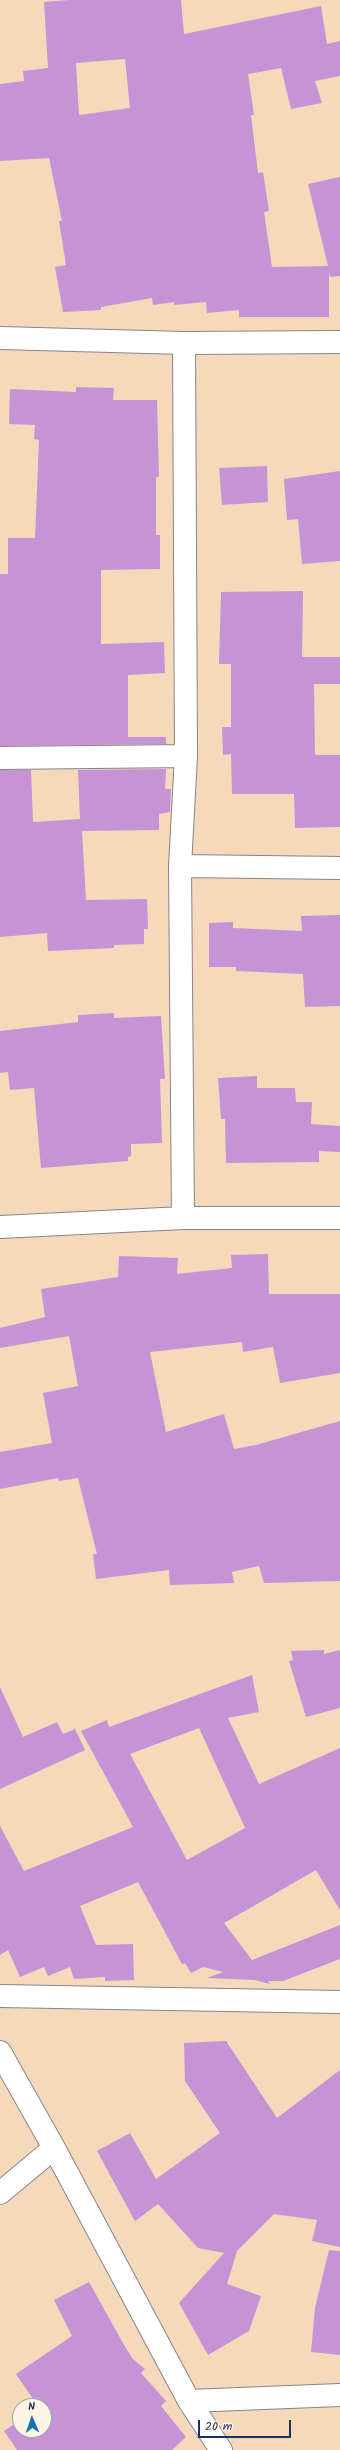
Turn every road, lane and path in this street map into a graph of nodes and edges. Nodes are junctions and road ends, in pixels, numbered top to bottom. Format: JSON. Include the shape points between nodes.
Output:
{"nodes":[{"id":1,"x":0,"y":338,"type":"edge"},
{"id":2,"x":184,"y":342,"type":"junction"},
{"id":3,"x":340,"y":342,"type":"edge"},
{"id":4,"x":186,"y":756,"type":"junction"},
{"id":5,"x":0,"y":758,"type":"edge"},
{"id":6,"x":180,"y":866,"type":"junction"},
{"id":7,"x":340,"y":868,"type":"edge"},
{"id":8,"x":183,"y":1218,"type":"junction"},
{"id":9,"x":340,"y":1218,"type":"edge"},
{"id":10,"x":0,"y":1227,"type":"edge"},
{"id":11,"x":0,"y":1996,"type":"edge"},
{"id":12,"x":340,"y":2002,"type":"edge"},
{"id":13,"x":0,"y":2052,"type":"edge"},
{"id":14,"x":54,"y":2148,"type":"junction"},
{"id":15,"x":0,"y":2193,"type":"edge"},
{"id":16,"x":340,"y":2395,"type":"edge"},
{"id":17,"x":189,"y":2401,"type":"junction"},
{"id":18,"x":221,"y":2450,"type":"edge"}],
"edges":[{"from":1,"to":2,"type":"street"},
{"from":2,"to":3,"type":"street"},
{"from":2,"to":4,"type":"street"},
{"from":4,"to":5,"type":"street"},
{"from":4,"to":6,"type":"street"},
{"from":6,"to":7,"type":"street"},
{"from":6,"to":8,"type":"street"},
{"from":8,"to":9,"type":"street"},
{"from":8,"to":10,"type":"street"},
{"from":11,"to":12,"type":"street"},
{"from":13,"to":14,"type":"street"},
{"from":14,"to":15,"type":"street"},
{"from":14,"to":17,"type":"street"},
{"from":16,"to":17,"type":"street"},
{"from":17,"to":18,"type":"street"}]}
